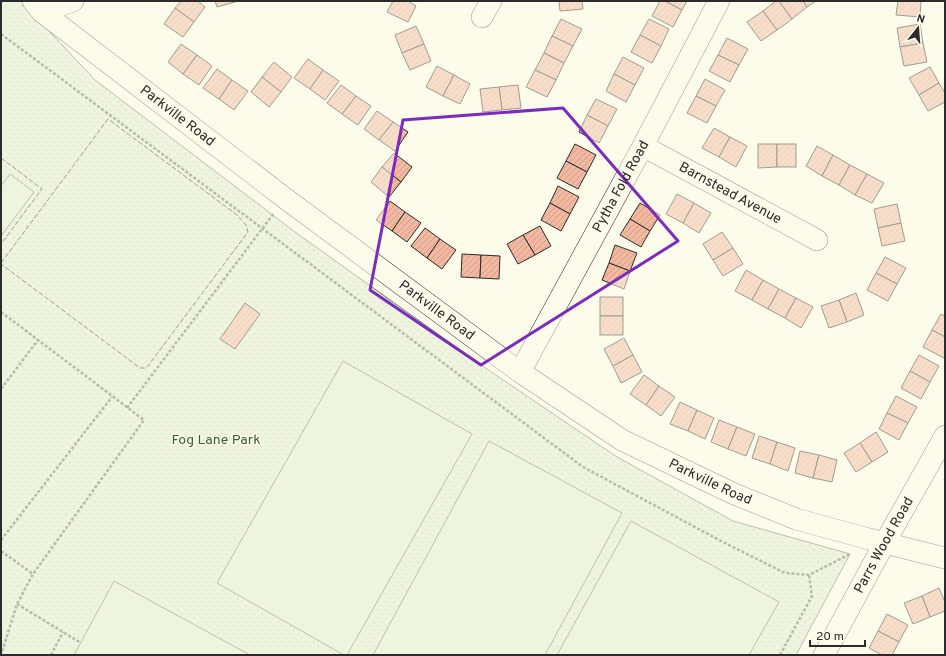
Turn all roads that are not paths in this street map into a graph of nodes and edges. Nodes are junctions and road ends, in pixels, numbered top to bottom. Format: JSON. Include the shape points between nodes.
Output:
{"nodes":[{"id":1,"x":73,"y":1,"type":"edge"},
{"id":2,"x":719,"y":1,"type":"edge"},
{"id":3,"x":38,"y":6,"type":"edge"},
{"id":4,"x":643,"y":146,"type":"junction"},
{"id":5,"x":817,"y":240,"type":"dead end"},
{"id":6,"x":520,"y":372,"type":"junction"},
{"id":7,"x":945,"y":436,"type":"edge"},
{"id":8,"x":876,"y":542,"type":"junction"},
{"id":9,"x":945,"y":558,"type":"edge"},
{"id":10,"x":824,"y":655,"type":"edge"}],
"edges":[{"from":1,"to":3,"type":"street"},
{"from":2,"to":4,"type":"street","name":"Pytha Fold Road"},
{"from":3,"to":6,"type":"street","name":"Parkville Road","via":[[286,199]]},
{"from":4,"to":5,"type":"street","name":"Barnstead Avenue"},
{"from":4,"to":6,"type":"street","name":"Pytha Fold Road"},
{"from":6,"to":8,"type":"street","name":"Parkville Road","via":[[629,444],[732,493],[789,516]]},
{"from":7,"to":8,"type":"street","name":"Parrs Wood Road"},
{"from":8,"to":9,"type":"street","name":"Parkville Road"},
{"from":8,"to":10,"type":"street","name":"Parrs Wood Road"}]}
